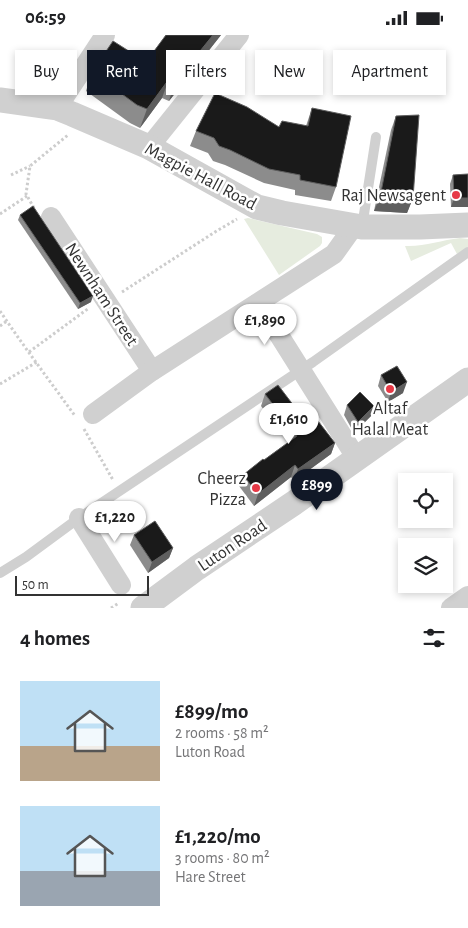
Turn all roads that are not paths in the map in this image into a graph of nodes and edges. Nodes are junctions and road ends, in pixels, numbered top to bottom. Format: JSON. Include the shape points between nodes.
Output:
{"nodes":[{"id":1,"x":105,"y":35,"type":"edge"},
{"id":2,"x":239,"y":35,"type":"edge"},
{"id":3,"x":0,"y":100,"type":"edge"},
{"id":4,"x":57,"y":108,"type":"junction"},
{"id":5,"x":376,"y":137,"type":"dead end"},
{"id":6,"x":149,"y":147,"type":"junction"},
{"id":7,"x":51,"y":217,"type":"road end"},
{"id":8,"x":468,"y":225,"type":"edge"},
{"id":9,"x":358,"y":226,"type":"junction"},
{"id":10,"x":468,"y":252,"type":"edge"},
{"id":11,"x":257,"y":304,"type":"junction"},
{"id":12,"x":300,"y":369,"type":"junction"},
{"id":13,"x":152,"y":371,"type":"junction"},
{"id":14,"x":468,"y":380,"type":"edge"},
{"id":15,"x":93,"y":414,"type":"dead end"},
{"id":16,"x":357,"y":459,"type":"junction"},
{"id":17,"x":80,"y":518,"type":"junction"},
{"id":18,"x":0,"y":573,"type":"edge"},
{"id":19,"x":120,"y":585,"type":"dead end"},
{"id":20,"x":468,"y":596,"type":"edge"},
{"id":21,"x":143,"y":608,"type":"edge"},
{"id":22,"x":451,"y":608,"type":"edge"}],
"edges":[{"from":1,"to":4,"type":"street"},
{"from":2,"to":6,"type":"street"},
{"from":3,"to":4,"type":"street","name":"Magpie Hall Road"},
{"from":4,"to":6,"type":"street","name":"Magpie Hall Road"},
{"from":5,"to":9,"type":"lane"},
{"from":6,"to":9,"type":"street","name":"Magpie Hall Road","via":[[257,207]]},
{"from":7,"to":13,"type":"street","name":"Newnham Street"},
{"from":8,"to":9,"type":"street","name":"Magpie Hall Road"},
{"from":9,"to":11,"type":"street","via":[[334,254]]},
{"from":10,"to":12,"type":"lane"},
{"from":11,"to":12,"type":"street"},
{"from":11,"to":13,"type":"street"},
{"from":12,"to":16,"type":"street"},
{"from":12,"to":17,"type":"lane"},
{"from":13,"to":15,"type":"street"},
{"from":14,"to":16,"type":"street","name":"Luton Road"},
{"from":16,"to":21,"type":"street","name":"Luton Road"},
{"from":17,"to":18,"type":"lane"},
{"from":17,"to":19,"type":"street"},
{"from":20,"to":22,"type":"street"}]}
